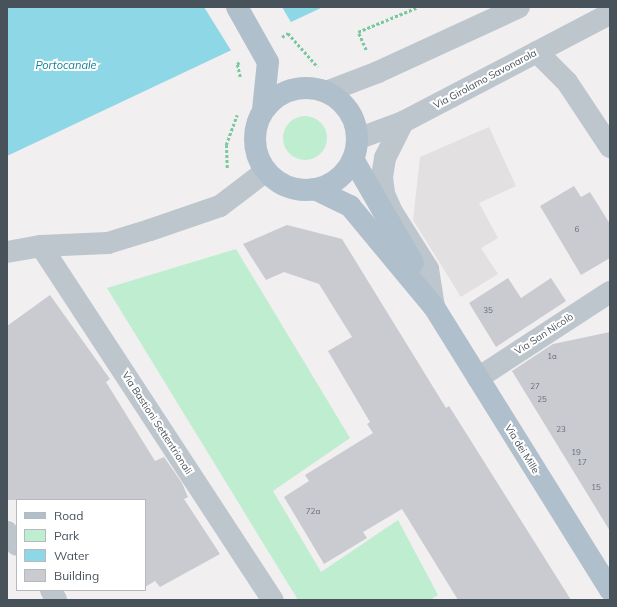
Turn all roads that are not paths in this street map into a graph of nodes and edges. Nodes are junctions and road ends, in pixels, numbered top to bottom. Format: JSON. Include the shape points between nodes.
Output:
{"nodes":[{"id":1,"x":237,"y":7,"type":"edge"},
{"id":2,"x":519,"y":7,"type":"edge"},
{"id":3,"x":610,"y":14,"type":"edge"},
{"id":4,"x":537,"y":52,"type":"junction"},
{"id":5,"x":268,"y":62,"type":"junction"},
{"id":6,"x":295,"y":88,"type":"junction"},
{"id":7,"x":326,"y":92,"type":"junction"},
{"id":8,"x":264,"y":110,"type":"junction"},
{"id":9,"x":403,"y":122,"type":"junction"},
{"id":10,"x":610,"y":147,"type":"edge"},
{"id":11,"x":355,"y":149,"type":"junction"},
{"id":12,"x":266,"y":171,"type":"junction"},
{"id":13,"x":314,"y":189,"type":"junction"},
{"id":14,"x":41,"y":246,"type":"junction"},
{"id":15,"x":7,"y":252,"type":"edge"},
{"id":16,"x":610,"y":292,"type":"edge"},
{"id":17,"x":434,"y":307,"type":"junction"},
{"id":18,"x":478,"y":378,"type":"junction"},
{"id":19,"x":7,"y":532,"type":"edge"},
{"id":20,"x":16,"y":544,"type":"edge"},
{"id":21,"x":610,"y":590,"type":"edge"},
{"id":22,"x":51,"y":591,"type":"edge"},
{"id":23,"x":56,"y":600,"type":"edge"},
{"id":24,"x":273,"y":600,"type":"edge"}],
"edges":[{"from":1,"to":5,"type":"main road","bridge":true},
{"from":2,"to":7,"type":"street","via":[[378,72]]},
{"from":3,"to":4,"type":"street","name":"Via Girolamo Savonarola"},
{"from":4,"to":9,"type":"street","name":"Via Girolamo Savonarola"},
{"from":4,"to":10,"type":"street","via":[[567,82]]},
{"from":5,"to":6,"type":"main road"},
{"from":5,"to":8,"type":"main road"},
{"from":6,"to":7,"type":"main road","via":[[311,88]]},
{"from":6,"to":8,"type":"main road","via":[[278,96]]},
{"from":7,"to":11,"type":"main road","via":[[349,111]]},
{"from":8,"to":12,"type":"main road","via":[[255,130],[254,141],[260,162]]},
{"from":9,"to":11,"type":"street","name":"Via Girolamo Savonarola"},
{"from":9,"to":17,"type":"street","name":"Via dei Mille","via":[[385,158],[382,177],[384,194],[392,212],[428,269]]},
{"from":11,"to":13,"type":"main road","via":[[338,179]]},
{"from":11,"to":17,"type":"main road","name":"Via dei Mille","via":[[419,272]]},
{"from":12,"to":13,"type":"main road","via":[[283,185]]},
{"from":12,"to":14,"type":"street","via":[[220,206],[150,230],[108,243]]},
{"from":13,"to":17,"type":"main road","name":"Via dei Mille","via":[[350,206]]},
{"from":14,"to":15,"type":"street"},
{"from":14,"to":24,"type":"street","name":"Via Bastioni Settentrionali"},
{"from":16,"to":18,"type":"street","name":"Via San Nicolò"},
{"from":17,"to":18,"type":"main road","name":"Via dei Mille"},
{"from":18,"to":21,"type":"main road","name":"Via dei Mille"},
{"from":19,"to":20,"type":"street"},
{"from":22,"to":23,"type":"street"}]}
